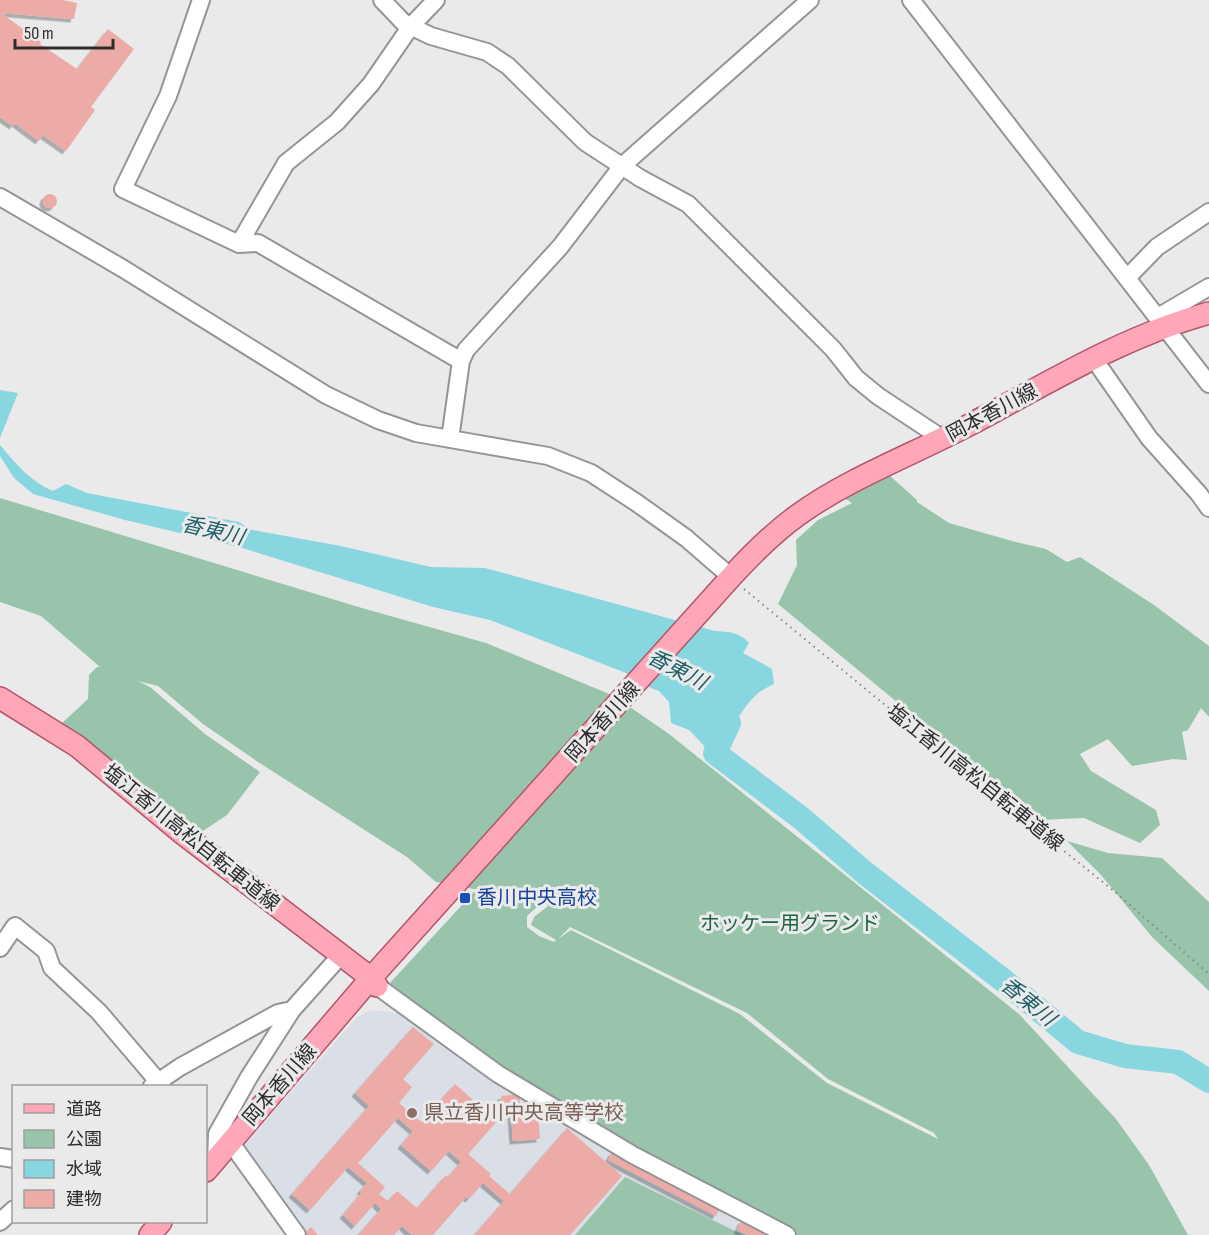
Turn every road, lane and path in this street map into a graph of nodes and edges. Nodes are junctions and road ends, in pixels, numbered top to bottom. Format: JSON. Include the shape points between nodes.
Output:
{"nodes":[{"id":1,"x":201,"y":0,"type":"edge"},
{"id":2,"x":382,"y":0,"type":"edge"},
{"id":3,"x":436,"y":0,"type":"edge"},
{"id":4,"x":810,"y":0,"type":"edge"},
{"id":5,"x":911,"y":0,"type":"edge"},
{"id":6,"x":411,"y":26,"type":"junction"},
{"id":7,"x":622,"y":166,"type":"junction"},
{"id":8,"x":4,"y":199,"type":"edge"},
{"id":9,"x":1209,"y":212,"type":"edge"},
{"id":10,"x":239,"y":244,"type":"junction"},
{"id":11,"x":1127,"y":278,"type":"junction"},
{"id":12,"x":1209,"y":287,"type":"edge"},
{"id":13,"x":1209,"y":313,"type":"edge"},
{"id":14,"x":1162,"y":323,"type":"junction"},
{"id":15,"x":1094,"y":359,"type":"junction"},
{"id":16,"x":461,"y":360,"type":"junction"},
{"id":17,"x":1209,"y":384,"type":"edge"},
{"id":18,"x":450,"y":439,"type":"junction"},
{"id":19,"x":943,"y":439,"type":"junction"},
{"id":20,"x":1209,"y":508,"type":"edge"},
{"id":21,"x":735,"y":581,"type":"junction"},
{"id":22,"x":0,"y":698,"type":"edge"},
{"id":23,"x":0,"y":948,"type":"edge"},
{"id":24,"x":340,"y":955,"type":"junction"},
{"id":25,"x":1209,"y":974,"type":"edge"},
{"id":26,"x":374,"y":982,"type":"junction"},
{"id":27,"x":292,"y":1010,"type":"junction"},
{"id":28,"x":158,"y":1085,"type":"edge"},
{"id":29,"x":231,"y":1143,"type":"junction"},
{"id":30,"x":209,"y":1159,"type":"edge"},
{"id":31,"x":12,"y":1211,"type":"edge"},
{"id":32,"x":0,"y":1222,"type":"edge"},
{"id":33,"x":159,"y":1223,"type":"edge"},
{"id":34,"x":150,"y":1235,"type":"edge"},
{"id":35,"x":297,"y":1235,"type":"edge"},
{"id":36,"x":787,"y":1235,"type":"edge"}],
"edges":[{"from":1,"to":10,"type":"street","via":[[168,96],[123,189]]},
{"from":2,"to":6,"type":"street"},
{"from":3,"to":6,"type":"street"},
{"from":4,"to":7,"type":"street"},
{"from":5,"to":11,"type":"street"},
{"from":6,"to":7,"type":"street","via":[[487,52],[508,66],[585,142]]},
{"from":6,"to":10,"type":"street","via":[[371,84],[337,122],[286,163]]},
{"from":7,"to":16,"type":"street","via":[[560,248]]},
{"from":7,"to":19,"type":"street","via":[[688,204],[833,349],[856,378]]},
{"from":8,"to":18,"type":"street","via":[[326,395],[416,433]]},
{"from":9,"to":11,"type":"street","via":[[1157,247]]},
{"from":10,"to":16,"type":"street","via":[[258,243]]},
{"from":11,"to":14,"type":"street"},
{"from":12,"to":14,"type":"street"},
{"from":13,"to":14,"type":"main road","name":"岡本香川線"},
{"from":14,"to":15,"type":"main road","name":"岡本香川線"},
{"from":14,"to":17,"type":"street"},
{"from":15,"to":19,"type":"main road","name":"岡本香川線"},
{"from":15,"to":20,"type":"street","via":[[1149,438]]},
{"from":16,"to":18,"type":"street"},
{"from":18,"to":21,"type":"street","via":[[548,456],[591,473],[686,538]]},
{"from":19,"to":21,"type":"main road","name":"岡本香川線","via":[[799,514],[757,549]]},
{"from":21,"to":25,"type":"path","name":"塩江香川高松自転車道線","via":[[1114,891]]},
{"from":21,"to":26,"type":"main road","name":"岡本香川線","via":[[715,595]]},
{"from":22,"to":24,"type":"main road","name":"塩江香川高松自転車道線","via":[[77,746]]},
{"from":23,"to":28,"type":"street","via":[[15,926],[46,951],[52,968],[99,1012]]},
{"from":24,"to":26,"type":"main road","name":"塩江香川高松自転車道線"},
{"from":24,"to":27,"type":"street"},
{"from":26,"to":29,"type":"main road","name":"岡本香川線"},
{"from":26,"to":36,"type":"street","via":[[498,1074],[633,1155]]},
{"from":27,"to":28,"type":"street","via":[[278,1013],[180,1067]]},
{"from":27,"to":30,"type":"street","via":[[217,1134]]},
{"from":29,"to":30,"type":"main road","name":"岡本香川線"},
{"from":29,"to":35,"type":"street"},
{"from":31,"to":32,"type":"street"},
{"from":33,"to":34,"type":"main road"}]}
